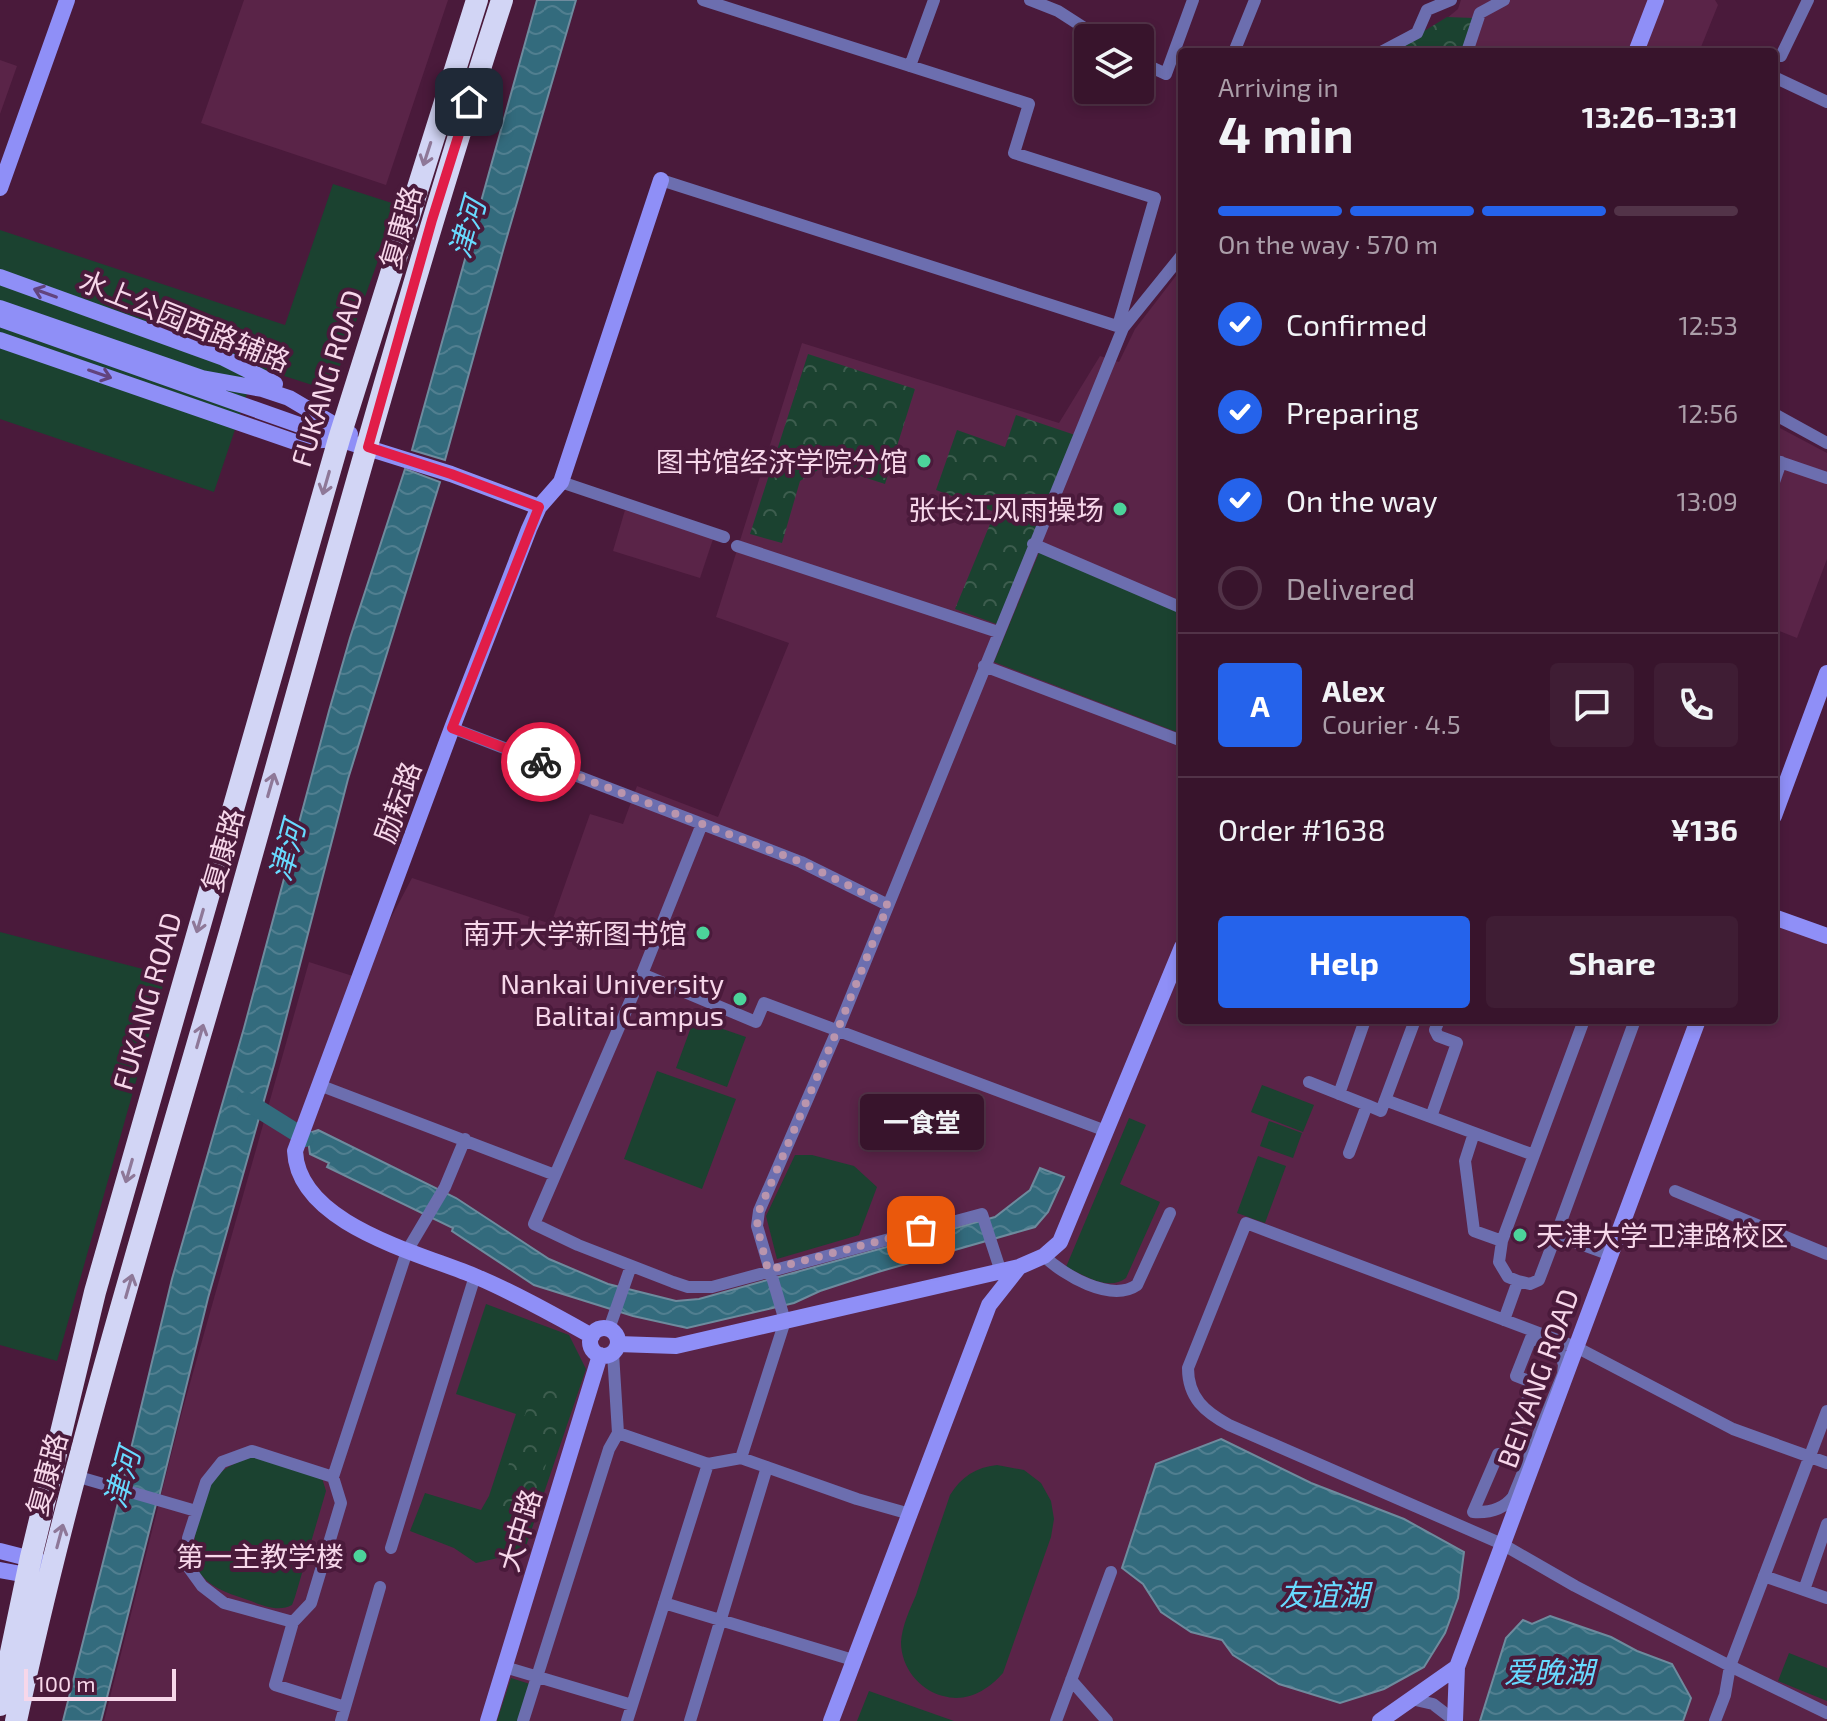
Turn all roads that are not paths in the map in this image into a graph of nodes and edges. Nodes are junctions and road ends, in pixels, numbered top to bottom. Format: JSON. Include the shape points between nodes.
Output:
{"nodes":[{"id":1,"x":58,"y":0,"type":"edge"},
{"id":2,"x":67,"y":0,"type":"edge"},
{"id":3,"x":477,"y":0,"type":"edge"},
{"id":4,"x":502,"y":0,"type":"edge"},
{"id":5,"x":703,"y":0,"type":"edge"},
{"id":6,"x":934,"y":0,"type":"edge"},
{"id":7,"x":1030,"y":0,"type":"edge"},
{"id":8,"x":1193,"y":0,"type":"edge"},
{"id":9,"x":1255,"y":0,"type":"edge"},
{"id":10,"x":1451,"y":0,"type":"edge"},
{"id":11,"x":1504,"y":0,"type":"edge"},
{"id":12,"x":1655,"y":0,"type":"edge"},
{"id":13,"x":1808,"y":0,"type":"edge"},
{"id":14,"x":1078,"y":24,"type":"edge"},
{"id":15,"x":1236,"y":48,"type":"edge"},
{"id":16,"x":1389,"y":48,"type":"edge"},
{"id":17,"x":1468,"y":48,"type":"edge"},
{"id":18,"x":1637,"y":48,"type":"edge"},
{"id":19,"x":1781,"y":56,"type":"dead end"},
{"id":20,"x":910,"y":66,"type":"junction"},
{"id":21,"x":1154,"y":68,"type":"edge"},
{"id":22,"x":1778,"y":79,"type":"edge"},
{"id":23,"x":1827,"y":102,"type":"edge"},
{"id":24,"x":0,"y":166,"type":"edge"},
{"id":25,"x":661,"y":180,"type":"joint"},
{"id":26,"x":0,"y":188,"type":"edge"},
{"id":27,"x":1178,"y":260,"type":"edge"},
{"id":28,"x":0,"y":277,"type":"edge"},
{"id":29,"x":0,"y":308,"type":"edge"},
{"id":30,"x":0,"y":319,"type":"edge"},
{"id":31,"x":1120,"y":327,"type":"junction"},
{"id":32,"x":0,"y":340,"type":"edge"},
{"id":33,"x":200,"y":384,"type":"junction"},
{"id":34,"x":1778,"y":416,"type":"edge"},
{"id":35,"x":340,"y":434,"type":"junction"},
{"id":36,"x":1827,"y":443,"type":"edge"},
{"id":37,"x":368,"y":447,"type":"junction"},
{"id":38,"x":1778,"y":461,"type":"edge"},
{"id":39,"x":1827,"y":478,"type":"edge"},
{"id":40,"x":561,"y":482,"type":"junction"},
{"id":41,"x":539,"y":507,"type":"junction"},
{"id":42,"x":724,"y":537,"type":"dead end"},
{"id":43,"x":1033,"y":544,"type":"junction"},
{"id":44,"x":737,"y":546,"type":"dead end"},
{"id":45,"x":1178,"y":606,"type":"edge"},
{"id":46,"x":998,"y":632,"type":"junction"},
{"id":47,"x":984,"y":666,"type":"junction"},
{"id":48,"x":1827,"y":673,"type":"edge"},
{"id":49,"x":452,"y":728,"type":"junction"},
{"id":50,"x":1178,"y":739,"type":"edge"},
{"id":51,"x":1778,"y":805,"type":"edge"},
{"id":52,"x":702,"y":824,"type":"junction"},
{"id":53,"x":888,"y":905,"type":"junction"},
{"id":54,"x":1778,"y":918,"type":"edge"},
{"id":55,"x":1827,"y":936,"type":"edge"},
{"id":56,"x":1178,"y":957,"type":"edge"},
{"id":57,"x":642,"y":974,"type":"junction"},
{"id":58,"x":1364,"y":1024,"type":"edge"},
{"id":59,"x":1414,"y":1024,"type":"edge"},
{"id":60,"x":1437,"y":1024,"type":"edge"},
{"id":61,"x":1583,"y":1024,"type":"edge"},
{"id":62,"x":1634,"y":1024,"type":"edge"},
{"id":63,"x":1697,"y":1024,"type":"edge"},
{"id":64,"x":837,"y":1031,"type":"junction"},
{"id":65,"x":1309,"y":1082,"type":"dead end"},
{"id":66,"x":319,"y":1085,"type":"junction"},
{"id":67,"x":1339,"y":1094,"type":"junction"},
{"id":68,"x":1385,"y":1100,"type":"junction"},
{"id":69,"x":1367,"y":1105,"type":"junction"},
{"id":70,"x":1431,"y":1117,"type":"junction"},
{"id":71,"x":1106,"y":1131,"type":"junction"},
{"id":72,"x":1474,"y":1133,"type":"junction"},
{"id":73,"x":465,"y":1139,"type":"junction"},
{"id":74,"x":1349,"y":1153,"type":"dead end"},
{"id":75,"x":1531,"y":1154,"type":"dead end"},
{"id":76,"x":555,"y":1175,"type":"junction"},
{"id":77,"x":1675,"y":1191,"type":"dead end"},
{"id":78,"x":1170,"y":1213,"type":"dead end"},
{"id":79,"x":1556,"y":1235,"type":"junction"},
{"id":80,"x":1502,"y":1241,"type":"junction"},
{"id":81,"x":407,"y":1251,"type":"junction"},
{"id":82,"x":1827,"y":1254,"type":"edge"},
{"id":83,"x":1611,"y":1255,"type":"junction"},
{"id":84,"x":1044,"y":1256,"type":"junction"},
{"id":85,"x":631,"y":1266,"type":"junction"},
{"id":86,"x":1019,"y":1267,"type":"junction"},
{"id":87,"x":1000,"y":1269,"type":"junction"},
{"id":88,"x":768,"y":1270,"type":"junction"},
{"id":89,"x":475,"y":1276,"type":"junction"},
{"id":90,"x":1518,"y":1281,"type":"junction"},
{"id":91,"x":1504,"y":1320,"type":"junction"},
{"id":92,"x":785,"y":1321,"type":"junction"},
{"id":93,"x":611,"y":1339,"type":"junction"},
{"id":94,"x":1576,"y":1347,"type":"junction"},
{"id":95,"x":1564,"y":1365,"type":"joint"},
{"id":96,"x":1827,"y":1411,"type":"edge"},
{"id":97,"x":618,"y":1433,"type":"junction"},
{"id":98,"x":1809,"y":1457,"type":"junction"},
{"id":99,"x":741,"y":1458,"type":"junction"},
{"id":100,"x":1827,"y":1463,"type":"edge"},
{"id":101,"x":708,"y":1464,"type":"junction"},
{"id":102,"x":767,"y":1467,"type":"junction"},
{"id":103,"x":54,"y":1469,"type":"junction"},
{"id":104,"x":333,"y":1477,"type":"junction"},
{"id":105,"x":86,"y":1479,"type":"junction"},
{"id":106,"x":196,"y":1511,"type":"junction"},
{"id":107,"x":910,"y":1514,"type":"junction"},
{"id":108,"x":1827,"y":1526,"type":"edge"},
{"id":109,"x":1502,"y":1544,"type":"junction"},
{"id":110,"x":391,"y":1548,"type":"dead end"},
{"id":111,"x":0,"y":1551,"type":"edge"},
{"id":112,"x":37,"y":1566,"type":"junction"},
{"id":113,"x":0,"y":1570,"type":"edge"},
{"id":114,"x":1111,"y":1572,"type":"dead end"},
{"id":115,"x":1764,"y":1576,"type":"junction"},
{"id":116,"x":380,"y":1587,"type":"dead end"},
{"id":117,"x":1804,"y":1590,"type":"junction"},
{"id":118,"x":1827,"y":1598,"type":"edge"},
{"id":119,"x":664,"y":1603,"type":"junction"},
{"id":120,"x":720,"y":1620,"type":"junction"},
{"id":121,"x":293,"y":1622,"type":"junction"},
{"id":122,"x":853,"y":1660,"type":"junction"},
{"id":123,"x":1730,"y":1666,"type":"junction"},
{"id":124,"x":505,"y":1667,"type":"junction"},
{"id":125,"x":1457,"y":1667,"type":"junction"},
{"id":126,"x":536,"y":1677,"type":"junction"},
{"id":127,"x":1071,"y":1680,"type":"junction"},
{"id":128,"x":1411,"y":1699,"type":"junction"},
{"id":129,"x":0,"y":1705,"type":"edge"},
{"id":130,"x":632,"y":1705,"type":"junction"},
{"id":131,"x":345,"y":1707,"type":"junction"},
{"id":132,"x":1827,"y":1713,"type":"edge"},
{"id":133,"x":16,"y":1721,"type":"edge"},
{"id":134,"x":25,"y":1721,"type":"edge"},
{"id":135,"x":341,"y":1721,"type":"edge"},
{"id":136,"x":488,"y":1721,"type":"edge"},
{"id":137,"x":523,"y":1721,"type":"edge"},
{"id":138,"x":627,"y":1721,"type":"edge"},
{"id":139,"x":690,"y":1721,"type":"edge"},
{"id":140,"x":831,"y":1721,"type":"edge"},
{"id":141,"x":1056,"y":1721,"type":"edge"},
{"id":142,"x":1107,"y":1721,"type":"edge"},
{"id":143,"x":1380,"y":1721,"type":"edge"},
{"id":144,"x":1455,"y":1721,"type":"edge"},
{"id":145,"x":1715,"y":1721,"type":"edge"}],
"edges":[{"from":1,"to":24,"type":"street"},
{"from":2,"to":26,"type":"street"},
{"from":3,"to":35,"type":"highway","name":"FUKANG ROAD","one_way":true},
{"from":4,"to":37,"type":"highway","name":"复康路"},
{"from":5,"to":20,"type":"street"},
{"from":6,"to":20,"type":"street"},
{"from":7,"to":14,"type":"street"},
{"from":8,"to":21,"type":"street","via":[[1166,74]]},
{"from":9,"to":15,"type":"street"},
{"from":10,"to":16,"type":"street","via":[[1427,10],[1417,33]]},
{"from":11,"to":17,"type":"street","via":[[1480,13]]},
{"from":12,"to":18,"type":"street"},
{"from":13,"to":19,"type":"street"},
{"from":20,"to":31,"type":"street","via":[[1029,104],[1014,153],[1155,198]]},
{"from":22,"to":23,"type":"street"},
{"from":25,"to":31,"type":"street"},
{"from":25,"to":40,"type":"street"},
{"from":27,"to":31,"type":"street"},
{"from":35,"to":28,"type":"street","name":"水上公园西路辅路","one_way":true,"via":[[306,395],[224,358]]},
{"from":29,"to":33,"type":"street"},
{"from":30,"to":33,"type":"street"},
{"from":31,"to":43,"type":"street"},
{"from":32,"to":35,"type":"street","one_way":true,"via":[[295,442]]},
{"from":33,"to":35,"type":"street","via":[[262,389],[289,398]]},
{"from":33,"to":35,"type":"street","via":[[259,424],[296,435]]},
{"from":34,"to":36,"type":"street"},
{"from":35,"to":37,"type":"street"},
{"from":35,"to":103,"type":"highway","name":"FUKANG ROAD","one_way":true,"via":[[100,1277]]},
{"from":37,"to":41,"type":"street"},
{"from":105,"to":37,"type":"highway","name":"复康路","one_way":true},
{"from":38,"to":39,"type":"street"},
{"from":40,"to":41,"type":"street","name":"励耘路"},
{"from":40,"to":42,"type":"street"},
{"from":41,"to":49,"type":"street","name":"励耘路"},
{"from":43,"to":45,"type":"street"},
{"from":43,"to":46,"type":"street"},
{"from":44,"to":46,"type":"street"},
{"from":46,"to":47,"type":"street"},
{"from":47,"to":50,"type":"street"},
{"from":47,"to":53,"type":"street"},
{"from":48,"to":51,"type":"street"},
{"from":49,"to":52,"type":"street"},
{"from":49,"to":66,"type":"street","name":"励耘路"},
{"from":52,"to":53,"type":"street","via":[[801,862]]},
{"from":52,"to":57,"type":"street"},
{"from":53,"to":64,"type":"street"},
{"from":54,"to":55,"type":"street"},
{"from":56,"to":71,"type":"street"},
{"from":57,"to":64,"type":"street","via":[[756,1022],[764,1003]]},
{"from":57,"to":76,"type":"street"},
{"from":58,"to":67,"type":"street"},
{"from":59,"to":68,"type":"street"},
{"from":60,"to":70,"type":"street","via":[[1438,1036],[1457,1043]]},
{"from":61,"to":80,"type":"street"},
{"from":62,"to":79,"type":"street"},
{"from":63,"to":83,"type":"street","name":"BEIYANG ROAD"},
{"from":64,"to":71,"type":"street"},
{"from":64,"to":88,"type":"street","via":[[759,1211],[757,1226]]},
{"from":65,"to":67,"type":"street"},
{"from":66,"to":73,"type":"street"},
{"from":66,"to":81,"type":"street","name":"励耘路","via":[[297,1143],[296,1168],[307,1190],[337,1217]]},
{"from":67,"to":69,"type":"street"},
{"from":68,"to":69,"type":"street","via":[[1381,1111]]},
{"from":68,"to":70,"type":"street"},
{"from":69,"to":74,"type":"street"},
{"from":70,"to":72,"type":"street"},
{"from":71,"to":84,"type":"street","via":[[1060,1242]]},
{"from":72,"to":75,"type":"street"},
{"from":72,"to":80,"type":"street","via":[[1465,1161],[1474,1231]]},
{"from":73,"to":76,"type":"street"},
{"from":73,"to":81,"type":"street","via":[[445,1187]]},
{"from":76,"to":85,"type":"street","via":[[534,1224]]},
{"from":77,"to":82,"type":"street"},
{"from":78,"to":84,"type":"street","via":[[1137,1285],[1127,1290],[1101,1288]]},
{"from":79,"to":83,"type":"street"},
{"from":79,"to":90,"type":"street","via":[[1539,1280]]},
{"from":80,"to":90,"type":"street","via":[[1499,1262],[1508,1277]]},
{"from":81,"to":89,"type":"street"},
{"from":81,"to":104,"type":"street"},
{"from":83,"to":94,"type":"street","name":"BEIYANG ROAD"},
{"from":84,"to":86,"type":"street"},
{"from":85,"to":88,"type":"street","via":[[688,1287],[712,1287]]},
{"from":85,"to":93,"type":"street"},
{"from":86,"to":87,"type":"street"},
{"from":86,"to":107,"type":"street","via":[[989,1305]]},
{"from":87,"to":88,"type":"street","via":[[982,1214]]},
{"from":87,"to":92,"type":"street"},
{"from":88,"to":92,"type":"street"},
{"from":89,"to":93,"type":"street","via":[[592,1336],[591,1346]]},
{"from":89,"to":110,"type":"street"},
{"from":90,"to":91,"type":"street"},
{"from":91,"to":94,"type":"street"},
{"from":91,"to":109,"type":"street","via":[[1246,1223],[1188,1374],[1193,1397],[1229,1425]]},
{"from":92,"to":93,"type":"street","via":[[676,1346]]},
{"from":92,"to":99,"type":"street"},
{"from":93,"to":97,"type":"street"},
{"from":93,"to":124,"type":"street","name":"大中路"},
{"from":94,"to":98,"type":"street","via":[[1733,1429]]},
{"from":94,"to":109,"type":"street","name":"BEIYANG ROAD"},
{"from":95,"to":95,"type":"street","via":[[1559,1349],[1531,1338],[1516,1376],[1534,1383],[1505,1457],[1498,1454],[1473,1512],[1501,1508],[1513,1497]]},
{"from":96,"to":98,"type":"street"},
{"from":97,"to":101,"type":"street"},
{"from":97,"to":126,"type":"street"},
{"from":98,"to":100,"type":"street"},
{"from":98,"to":115,"type":"street"},
{"from":99,"to":101,"type":"street"},
{"from":99,"to":102,"type":"street"},
{"from":101,"to":119,"type":"street"},
{"from":102,"to":107,"type":"street"},
{"from":102,"to":120,"type":"street"},
{"from":103,"to":105,"type":"street"},
{"from":103,"to":112,"type":"highway","name":"FUKANG ROAD"},
{"from":104,"to":106,"type":"street","via":[[252,1451],[222,1462],[206,1482]]},
{"from":104,"to":121,"type":"street","via":[[341,1503],[311,1603]]},
{"from":105,"to":106,"type":"street"},
{"from":112,"to":105,"type":"highway","name":"复康路","one_way":true},
{"from":106,"to":121,"type":"street","via":[[188,1538],[189,1568],[202,1586],[224,1603]]},
{"from":107,"to":122,"type":"street"},
{"from":108,"to":117,"type":"street"},
{"from":109,"to":123,"type":"street"},
{"from":109,"to":125,"type":"street","name":"BEIYANG ROAD"},
{"from":111,"to":112,"type":"street"},
{"from":112,"to":113,"type":"street"},
{"from":112,"to":129,"type":"highway","name":"FUKANG ROAD"},
{"from":112,"to":133,"type":"highway","name":"复康路"},
{"from":112,"to":134,"type":"street","via":[[48,1616]]},
{"from":114,"to":127,"type":"street"},
{"from":115,"to":117,"type":"street"},
{"from":115,"to":123,"type":"street"},
{"from":116,"to":131,"type":"street"},
{"from":117,"to":118,"type":"street"},
{"from":119,"to":120,"type":"street"},
{"from":119,"to":130,"type":"street"},
{"from":120,"to":122,"type":"street"},
{"from":120,"to":139,"type":"street"},
{"from":121,"to":131,"type":"street","via":[[275,1685]]},
{"from":122,"to":140,"type":"street"},
{"from":123,"to":132,"type":"street"},
{"from":123,"to":145,"type":"street"},
{"from":124,"to":126,"type":"street"},
{"from":124,"to":136,"type":"street","name":"大中路"},
{"from":125,"to":128,"type":"street"},
{"from":125,"to":144,"type":"street","name":"BEIYANG ROAD"},
{"from":126,"to":130,"type":"street"},
{"from":126,"to":137,"type":"street"},
{"from":127,"to":141,"type":"street"},
{"from":127,"to":142,"type":"street"},
{"from":128,"to":143,"type":"street"},
{"from":128,"to":144,"type":"street","via":[[1433,1704]]},
{"from":130,"to":138,"type":"street"},
{"from":131,"to":135,"type":"street"}]}
